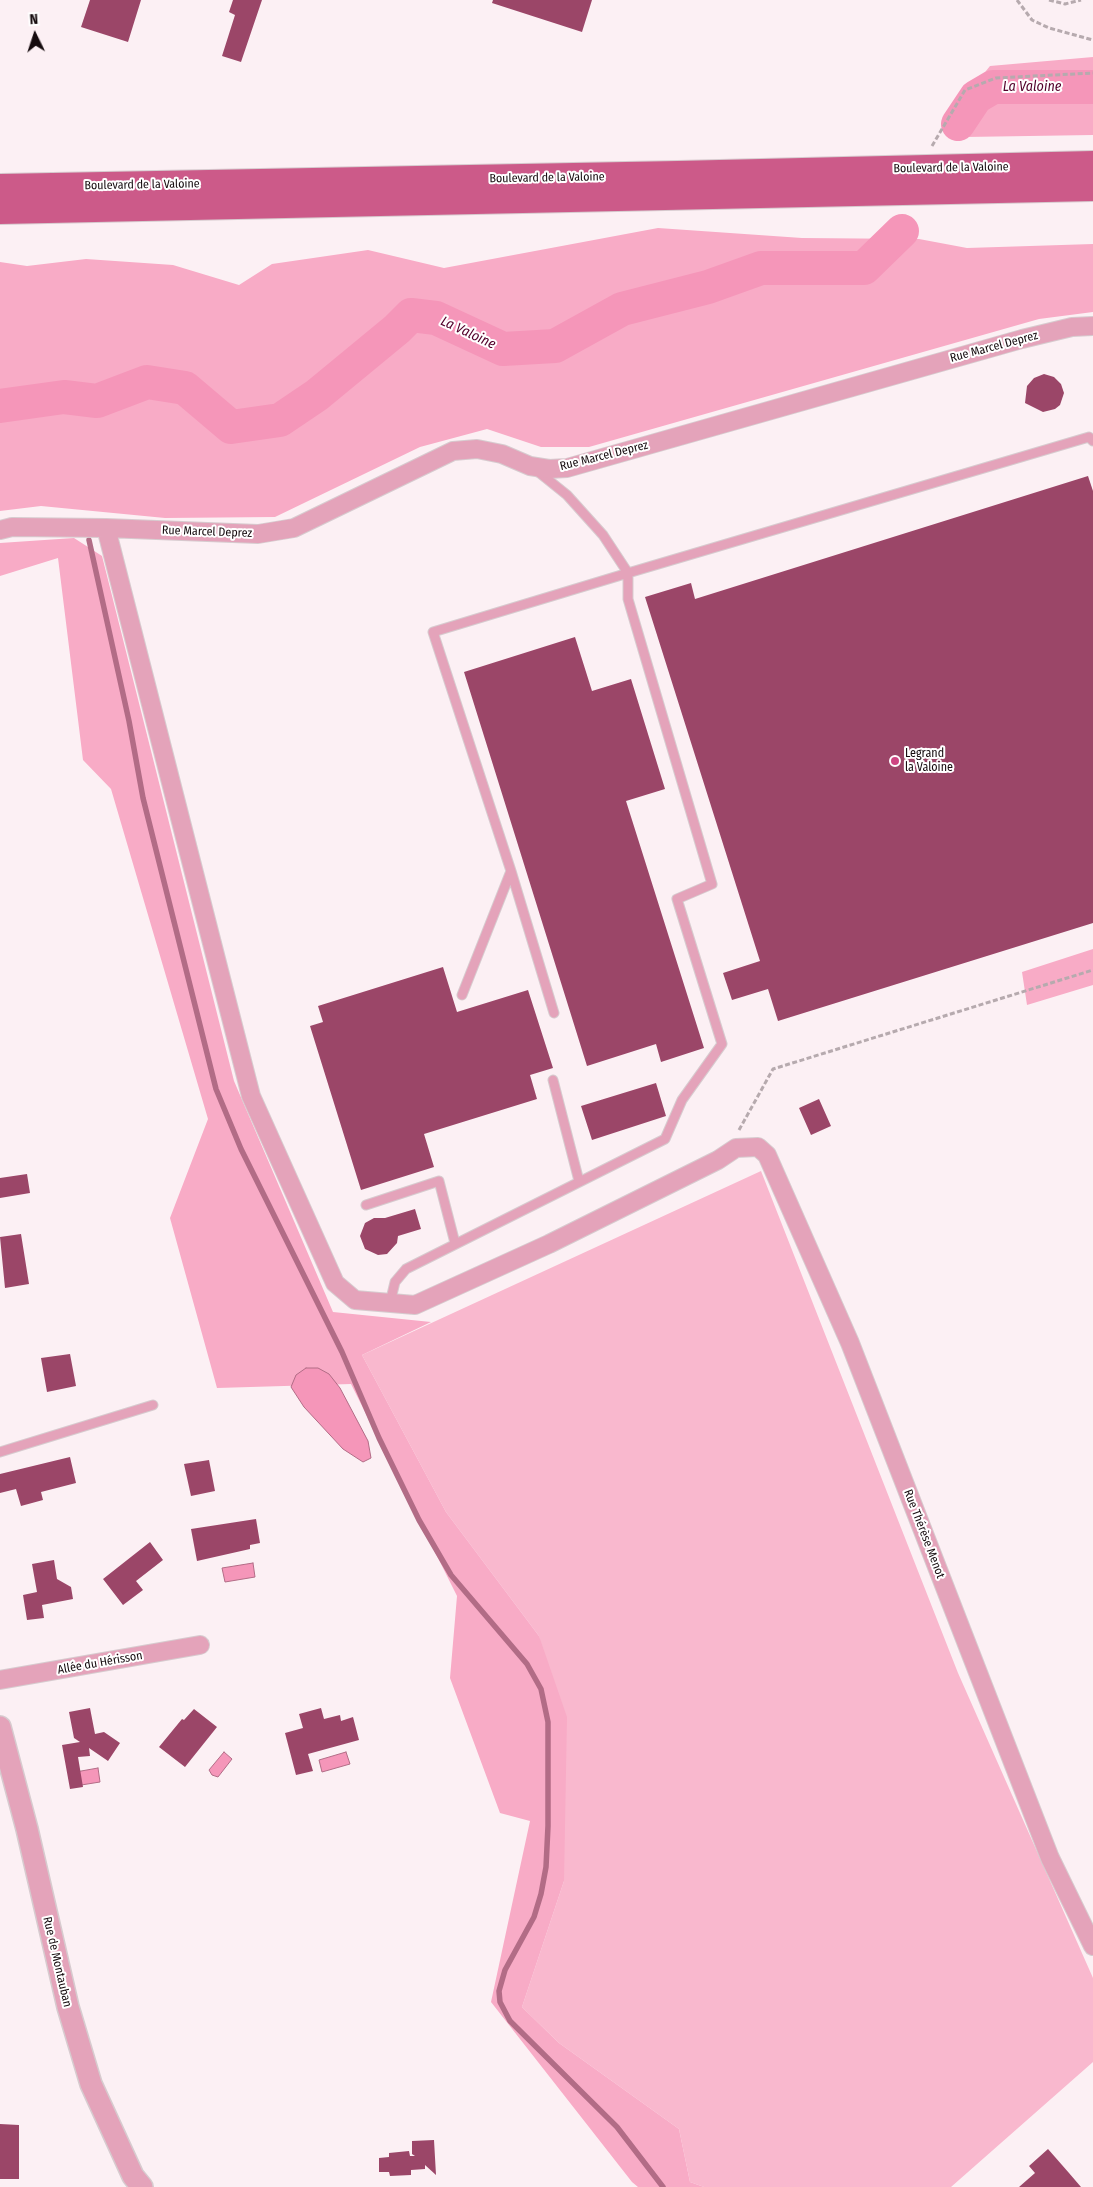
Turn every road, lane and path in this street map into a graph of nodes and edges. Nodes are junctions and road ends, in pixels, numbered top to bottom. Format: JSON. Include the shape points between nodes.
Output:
{"nodes":[{"id":1,"x":1017,"y":0,"type":"edge"},
{"id":2,"x":1050,"y":0,"type":"edge"},
{"id":3,"x":1081,"y":0,"type":"edge"},
{"id":4,"x":1093,"y":40,"type":"edge"},
{"id":5,"x":1093,"y":73,"type":"edge"},
{"id":6,"x":932,"y":146,"type":"dead end"},
{"id":7,"x":1093,"y":165,"type":"edge"},
{"id":8,"x":1093,"y":187,"type":"edge"},
{"id":9,"x":0,"y":188,"type":"edge"},
{"id":10,"x":0,"y":210,"type":"edge"},
{"id":11,"x":1093,"y":326,"type":"edge"},
{"id":12,"x":1093,"y":441,"type":"edge"},
{"id":13,"x":530,"y":466,"type":"junction"},
{"id":14,"x":106,"y":528,"type":"junction"},
{"id":15,"x":0,"y":530,"type":"edge"},
{"id":16,"x":628,"y":573,"type":"junction"},
{"id":17,"x":511,"y":872,"type":"junction"},
{"id":18,"x":1093,"y":970,"type":"edge"},
{"id":19,"x":462,"y":995,"type":"dead end"},
{"id":20,"x":554,"y":1013,"type":"dead end"},
{"id":21,"x":553,"y":1080,"type":"dead end"},
{"id":22,"x":736,"y":1148,"type":"junction"},
{"id":23,"x":579,"y":1181,"type":"junction"},
{"id":24,"x":366,"y":1205,"type":"dead end"},
{"id":25,"x":455,"y":1243,"type":"junction"},
{"id":26,"x":390,"y":1303,"type":"junction"},
{"id":27,"x":153,"y":1405,"type":"dead end"},
{"id":28,"x":0,"y":1452,"type":"edge"},
{"id":29,"x":200,"y":1645,"type":"dead end"},
{"id":30,"x":0,"y":1680,"type":"edge"},
{"id":31,"x":0,"y":1727,"type":"edge"},
{"id":32,"x":1093,"y":1946,"type":"edge"},
{"id":33,"x":142,"y":2187,"type":"edge"}],
"edges":[{"from":1,"to":4,"type":"path","via":[[1032,20]]},
{"from":2,"to":3,"type":"path","via":[[1064,4]]},
{"from":5,"to":6,"type":"path","via":[[996,78],[965,90]]},
{"from":7,"to":9,"type":"main road","name":"Boulevard de la Valoine"},
{"from":8,"to":10,"type":"main road","name":"Boulevard de la Valoine"},
{"from":11,"to":13,"type":"street","name":"Rue Marcel Deprez","via":[[1072,327],[1022,338],[567,468]]},
{"from":12,"to":16,"type":"lane","via":[[1089,437]]},
{"from":13,"to":14,"type":"street","name":"Rue Marcel Deprez","via":[[502,454],[477,449],[453,452],[294,528],[258,534]]},
{"from":13,"to":16,"type":"lane","via":[[566,495],[597,529]]},
{"from":14,"to":15,"type":"street","name":"Rue Marcel Deprez","via":[[12,527]]},
{"from":14,"to":26,"type":"street","via":[[251,1096],[335,1284],[356,1300]]},
{"from":16,"to":17,"type":"lane","via":[[433,632]]},
{"from":16,"to":23,"type":"lane","via":[[628,599],[712,884],[677,899],[722,1044],[682,1100],[664,1139]]},
{"from":17,"to":19,"type":"lane"},
{"from":17,"to":20,"type":"lane"},
{"from":18,"to":22,"type":"path","via":[[773,1069],[739,1126]]},
{"from":21,"to":23,"type":"lane"},
{"from":22,"to":26,"type":"street","via":[[718,1160],[496,1269],[414,1305]]},
{"from":22,"to":32,"type":"street","name":"Rue Thérèse Menot","via":[[758,1147],[767,1155],[850,1344],[1050,1858]]},
{"from":23,"to":25,"type":"lane"},
{"from":24,"to":25,"type":"lane","via":[[439,1182]]},
{"from":25,"to":26,"type":"lane","via":[[406,1269],[395,1282]]},
{"from":27,"to":28,"type":"lane"},
{"from":29,"to":30,"type":"street","name":"Allée du Hérisson"},
{"from":31,"to":33,"type":"street","name":"Rue de Montauban","via":[[68,2007],[88,2075],[133,2176]]}]}
